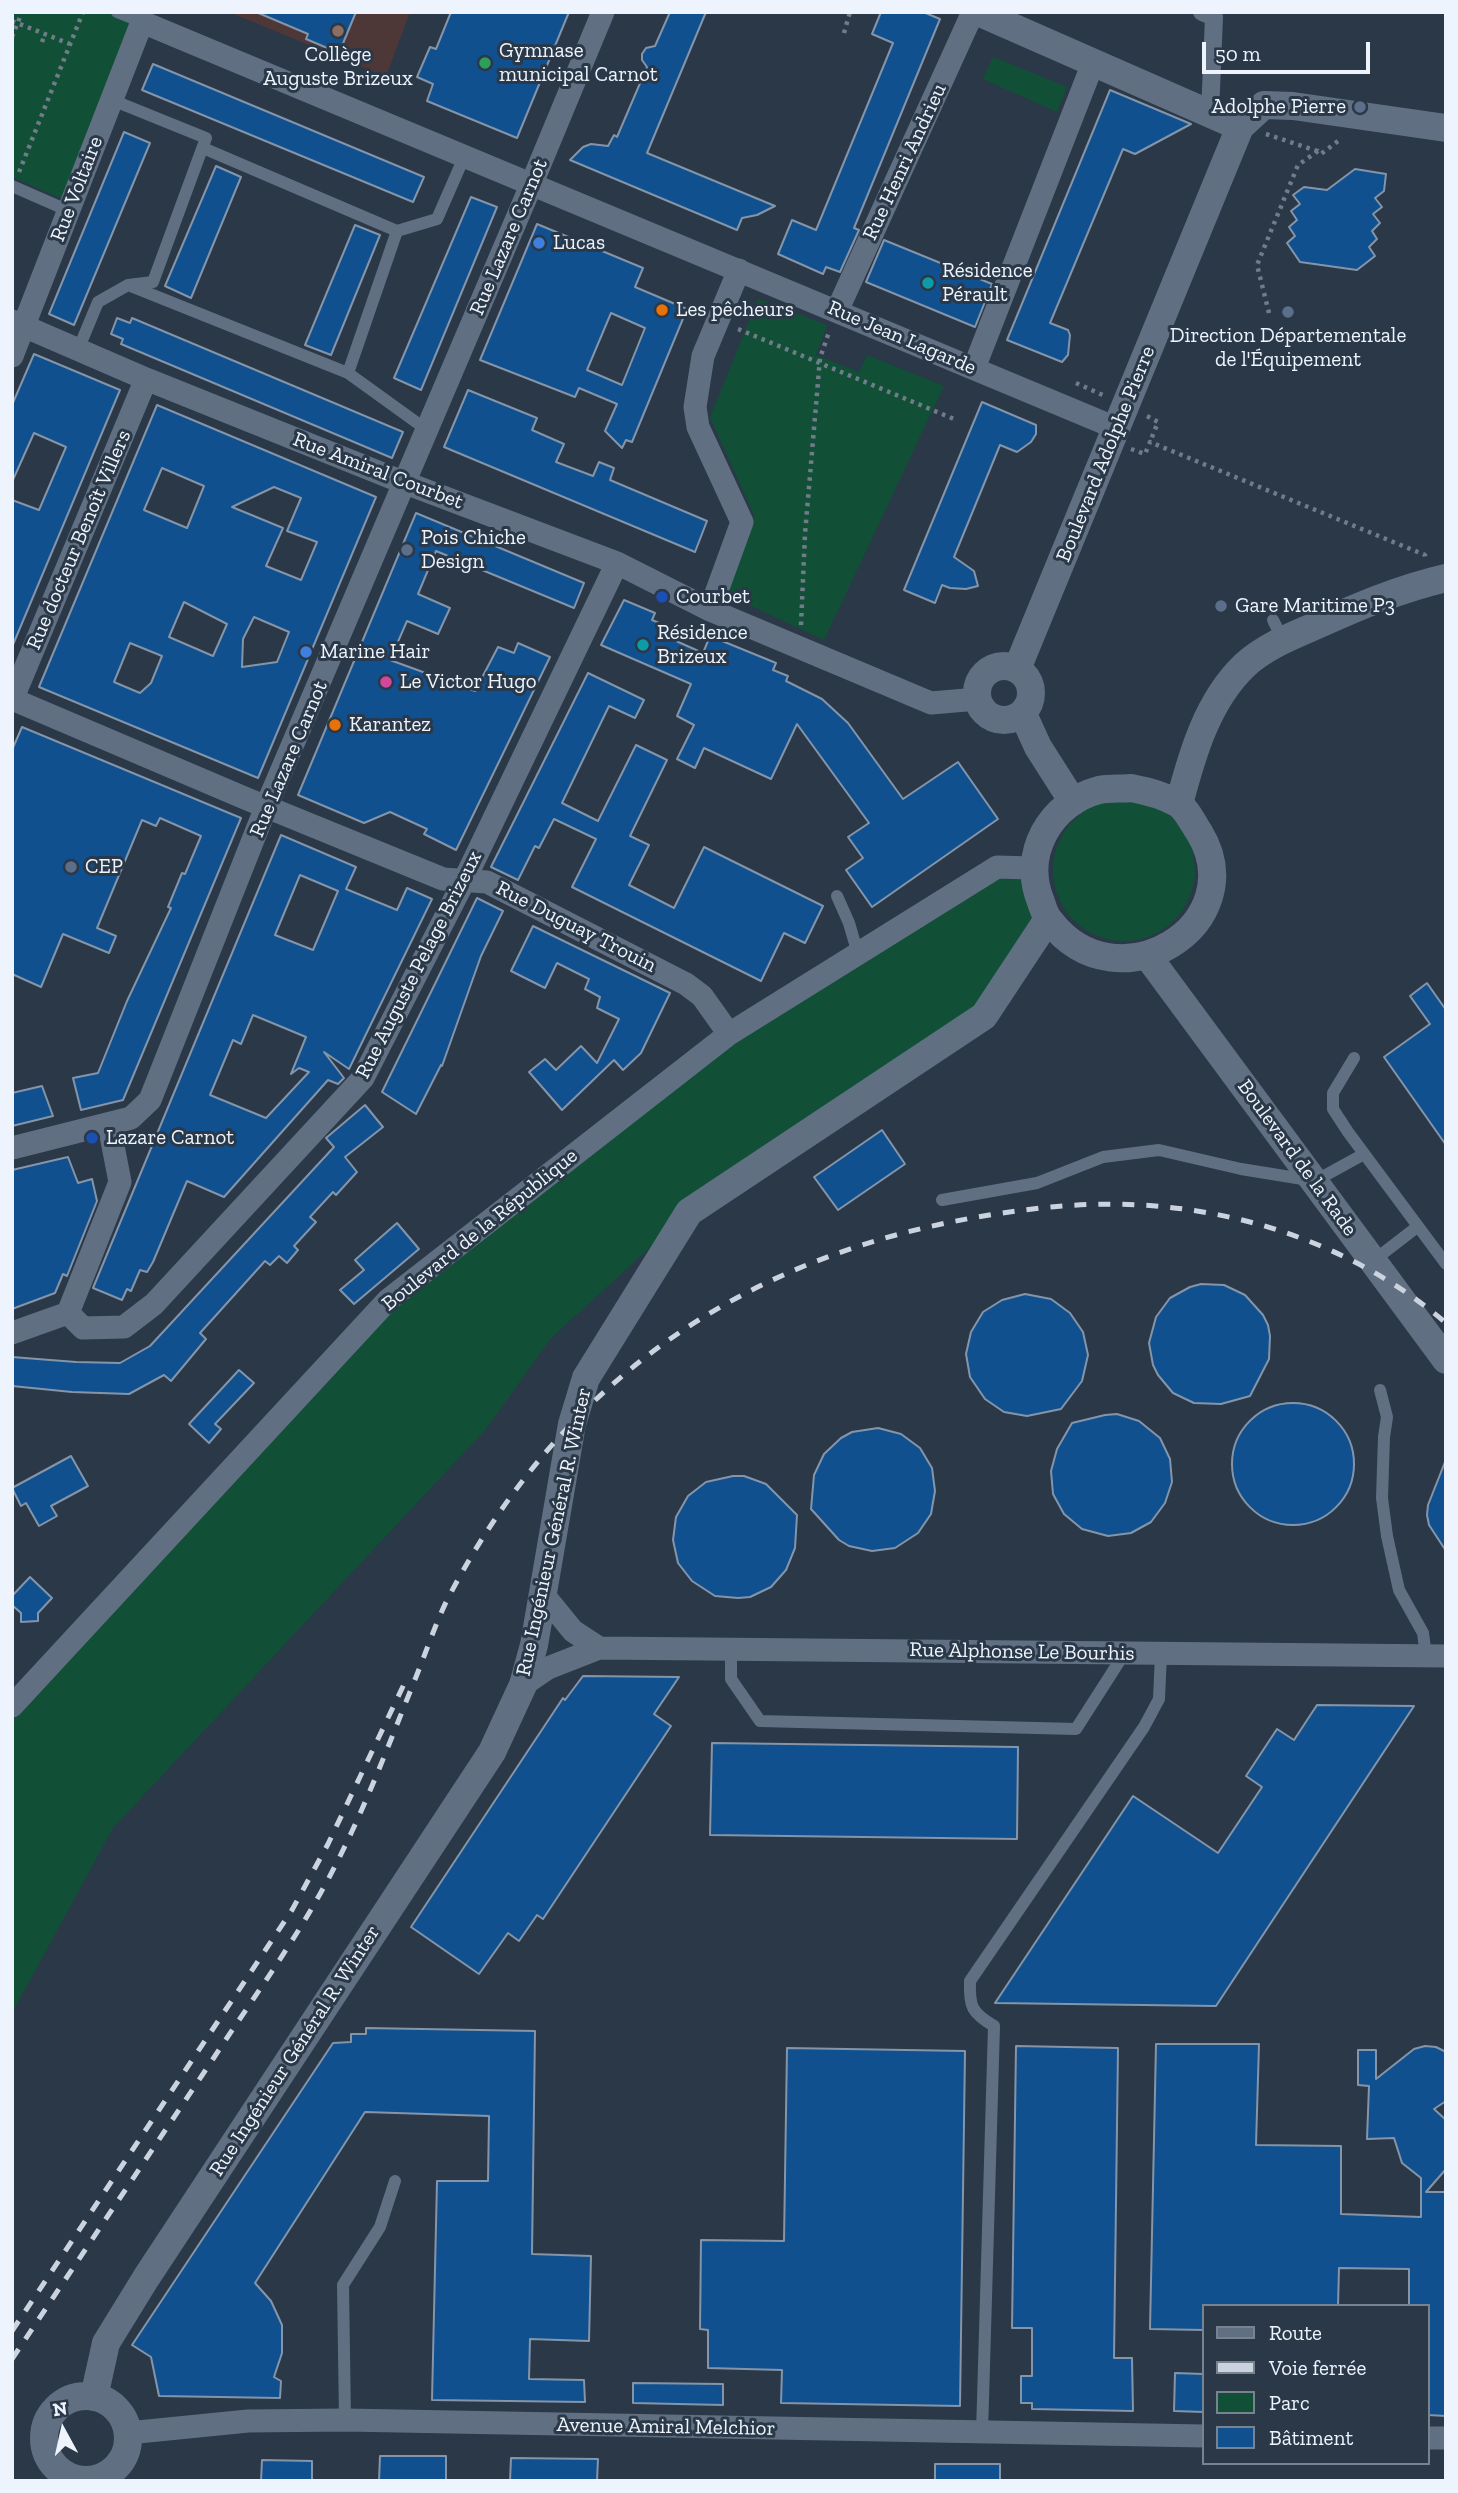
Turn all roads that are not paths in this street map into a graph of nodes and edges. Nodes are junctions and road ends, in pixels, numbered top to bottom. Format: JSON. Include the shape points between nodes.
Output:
{"nodes":[{"id":1,"x":117,"y":12,"type":"edge"},
{"id":2,"x":603,"y":12,"type":"edge"},
{"id":3,"x":975,"y":12,"type":"edge"},
{"id":4,"x":1202,"y":12,"type":"edge"},
{"id":5,"x":142,"y":22,"type":"junction"},
{"id":6,"x":1093,"y":63,"type":"junction"},
{"id":7,"x":111,"y":100,"type":"junction"},
{"id":8,"x":1210,"y":114,"type":"junction"},
{"id":9,"x":1446,"y":128,"type":"edge"},
{"id":10,"x":1238,"y":133,"type":"junction"},
{"id":11,"x":202,"y":148,"type":"junction"},
{"id":12,"x":465,"y":155,"type":"junction"},
{"id":13,"x":532,"y":183,"type":"junction"},
{"id":14,"x":13,"y":186,"type":"edge"},
{"id":15,"x":69,"y":211,"type":"junction"},
{"id":16,"x":397,"y":231,"type":"junction"},
{"id":17,"x":739,"y":270,"type":"junction"},
{"id":18,"x":128,"y":285,"type":"junction"},
{"id":19,"x":837,"y":311,"type":"junction"},
{"id":20,"x":19,"y":324,"type":"edge"},
{"id":21,"x":78,"y":349,"type":"junction"},
{"id":22,"x":12,"y":356,"type":"edge"},
{"id":23,"x":974,"y":368,"type":"junction"},
{"id":24,"x":348,"y":373,"type":"junction"},
{"id":25,"x":146,"y":379,"type":"junction"},
{"id":26,"x":427,"y":430,"type":"junction"},
{"id":27,"x":1114,"y":435,"type":"junction"},
{"id":28,"x":405,"y":483,"type":"junction"},
{"id":29,"x":617,"y":563,"type":"junction"},
{"id":30,"x":1437,"y":580,"type":"edge"},
{"id":31,"x":710,"y":610,"type":"junction"},
{"id":32,"x":1017,"y":669,"type":"junction"},
{"id":33,"x":978,"y":699,"type":"junction"},
{"id":34,"x":12,"y":700,"type":"edge"},
{"id":35,"x":1023,"y":714,"type":"junction"},
{"id":36,"x":1073,"y":802,"type":"junction"},
{"id":37,"x":1179,"y":804,"type":"junction"},
{"id":38,"x":266,"y":807,"type":"junction"},
{"id":39,"x":1032,"y":868,"type":"junction"},
{"id":40,"x":464,"y":881,"type":"junction"},
{"id":41,"x":837,"y":896,"type":"dead end"},
{"id":42,"x":1048,"y":919,"type":"junction"},
{"id":43,"x":858,"y":954,"type":"junction"},
{"id":44,"x":1147,"y":955,"type":"junction"},
{"id":45,"x":729,"y":1034,"type":"junction"},
{"id":46,"x":1354,"y":1058,"type":"dead end"},
{"id":47,"x":109,"y":1125,"type":"junction"},
{"id":48,"x":12,"y":1148,"type":"edge"},
{"id":49,"x":1364,"y":1154,"type":"junction"},
{"id":50,"x":1315,"y":1181,"type":"junction"},
{"id":51,"x":942,"y":1200,"type":"dead end"},
{"id":52,"x":1417,"y":1227,"type":"junction"},
{"id":53,"x":1373,"y":1261,"type":"junction"},
{"id":54,"x":1446,"y":1264,"type":"edge"},
{"id":55,"x":68,"y":1313,"type":"junction"},
{"id":56,"x":12,"y":1333,"type":"edge"},
{"id":57,"x":1446,"y":1360,"type":"edge"},
{"id":58,"x":1380,"y":1390,"type":"dead end"},
{"id":59,"x":542,"y":1593,"type":"junction"},
{"id":60,"x":599,"y":1648,"type":"junction"},
{"id":61,"x":731,"y":1649,"type":"junction"},
{"id":62,"x":1125,"y":1654,"type":"junction"},
{"id":63,"x":1161,"y":1654,"type":"junction"},
{"id":64,"x":1436,"y":1656,"type":"edge"},
{"id":65,"x":523,"y":1685,"type":"junction"},
{"id":66,"x":12,"y":1706,"type":"edge"},
{"id":67,"x":395,"y":2181,"type":"dead end"},
{"id":68,"x":94,"y":2397,"type":"junction"},
{"id":69,"x":345,"y":2420,"type":"junction"},
{"id":70,"x":128,"y":2433,"type":"junction"},
{"id":71,"x":982,"y":2434,"type":"junction"},
{"id":72,"x":1202,"y":2436,"type":"edge"},
{"id":73,"x":48,"y":2473,"type":"edge"}],
"edges":[{"from":1,"to":5,"type":"lane"},
{"from":2,"to":13,"type":"street","name":"Rue Lazare Carnot"},
{"from":3,"to":6,"type":"street"},
{"from":3,"to":19,"type":"street","name":"Rue Henri Andrieu"},
{"from":4,"to":8,"type":"street","via":[[1214,17]]},
{"from":5,"to":7,"type":"street","name":"Rue Voltaire"},
{"from":5,"to":12,"type":"street","name":"Rue Jean Lagarde"},
{"from":6,"to":8,"type":"street"},
{"from":6,"to":23,"type":"street"},
{"from":7,"to":11,"type":"lane","via":[[206,138]]},
{"from":7,"to":15,"type":"street","name":"Rue Voltaire"},
{"from":8,"to":10,"type":"street"},
{"from":9,"to":10,"type":"street","name":"Boulevard Adolphe Pierre","via":[[1265,105]]},
{"from":10,"to":27,"type":"street","name":"Boulevard Adolphe Pierre"},
{"from":11,"to":16,"type":"lane"},
{"from":11,"to":18,"type":"lane","via":[[153,282]]},
{"from":12,"to":13,"type":"street","name":"Rue Jean Lagarde"},
{"from":12,"to":16,"type":"lane","via":[[437,219]]},
{"from":13,"to":17,"type":"street","name":"Rue Jean Lagarde"},
{"from":13,"to":26,"type":"street","name":"Rue Lazare Carnot"},
{"from":14,"to":15,"type":"lane"},
{"from":15,"to":20,"type":"street","name":"Rue Voltaire"},
{"from":16,"to":24,"type":"lane"},
{"from":17,"to":19,"type":"street","name":"Rue Jean Lagarde"},
{"from":17,"to":31,"type":"street","via":[[704,356],[695,407],[698,427],[742,523]]},
{"from":18,"to":21,"type":"lane","via":[[98,302]]},
{"from":18,"to":24,"type":"lane"},
{"from":19,"to":23,"type":"street","name":"Rue Jean Lagarde"},
{"from":20,"to":21,"type":"street","name":"Rue Amiral Courbet"},
{"from":20,"to":22,"type":"street","name":"Rue Voltaire"},
{"from":21,"to":25,"type":"street","name":"Rue Amiral Courbet"},
{"from":23,"to":27,"type":"street","name":"Rue Jean Lagarde"},
{"from":24,"to":26,"type":"lane"},
{"from":25,"to":28,"type":"street","name":"Rue Amiral Courbet"},
{"from":25,"to":34,"type":"street","name":"Rue docteur Benoît Villers"},
{"from":26,"to":28,"type":"street","name":"Rue Lazare Carnot"},
{"from":27,"to":32,"type":"street","name":"Boulevard Adolphe Pierre"},
{"from":28,"to":29,"type":"street","name":"Rue Amiral Courbet"},
{"from":28,"to":38,"type":"street","name":"Rue Lazare Carnot"},
{"from":29,"to":31,"type":"street","name":"Rue Amiral Courbet"},
{"from":29,"to":40,"type":"street","name":"Rue Auguste Pelage Brizeux"},
{"from":30,"to":37,"type":"street","via":[[1278,630],[1246,664],[1207,720]]},
{"from":31,"to":33,"type":"street","name":"Rue Amiral Courbet","via":[[931,704]]},
{"from":32,"to":33,"type":"street","via":[[1002,666],[988,672],[978,684]]},
{"from":32,"to":35,"type":"street","via":[[1028,679],[1032,694]]},
{"from":33,"to":35,"type":"street","via":[[984,712],[996,719],[1010,720]]},
{"from":34,"to":38,"type":"street","name":"Rue Duguay Trouin"},
{"from":35,"to":36,"type":"street"},
{"from":36,"to":37,"type":"street","via":[[1100,790],[1131,788]]},
{"from":36,"to":39,"type":"street","via":[[1047,828]]},
{"from":37,"to":44,"type":"street","via":[[1204,841],[1212,880],[1200,915],[1183,937]]},
{"from":38,"to":40,"type":"street","name":"Rue Duguay Trouin","via":[[443,879]]},
{"from":38,"to":47,"type":"street","name":"Rue Lazare Carnot","via":[[150,1100],[131,1118]]},
{"from":39,"to":42,"type":"street"},
{"from":39,"to":43,"type":"street","name":"Boulevard de la République","via":[[997,867]]},
{"from":40,"to":45,"type":"street","name":"Rue Duguay Trouin","via":[[487,882],[686,984],[702,996]]},
{"from":40,"to":55,"type":"street","name":"Rue Auguste Pelage Brizeux","via":[[363,1078],[154,1304],[124,1327],[83,1328]]},
{"from":41,"to":43,"type":"lane"},
{"from":42,"to":44,"type":"street","via":[[1063,936],[1097,957]]},
{"from":42,"to":59,"type":"street","name":"Rue Ingénieur Général R. Winter","via":[[984,1016],[689,1212],[586,1378],[572,1424]]},
{"from":43,"to":45,"type":"street","name":"Boulevard de la République"},
{"from":44,"to":50,"type":"street","name":"Boulevard de la Rade"},
{"from":45,"to":66,"type":"street","name":"Boulevard de la République","via":[[388,1300]]},
{"from":46,"to":49,"type":"lane","via":[[1333,1093],[1332,1109]]},
{"from":47,"to":48,"type":"street","name":"Rue Lazare Carnot"},
{"from":47,"to":55,"type":"street","via":[[120,1182]]},
{"from":49,"to":50,"type":"lane"},
{"from":49,"to":52,"type":"lane"},
{"from":50,"to":51,"type":"lane","via":[[1159,1150],[1103,1157],[1037,1183]]},
{"from":50,"to":53,"type":"street","name":"Boulevard de la Rade"},
{"from":52,"to":53,"type":"lane"},
{"from":52,"to":54,"type":"lane"},
{"from":53,"to":57,"type":"street","name":"Boulevard de la Rade"},
{"from":55,"to":56,"type":"street"},
{"from":58,"to":64,"type":"lane","via":[[1387,1417],[1382,1498],[1387,1536],[1399,1590]]},
{"from":59,"to":60,"type":"street","via":[[573,1631]]},
{"from":59,"to":65,"type":"street","name":"Rue Ingénieur Général R. Winter"},
{"from":60,"to":61,"type":"street","name":"Rue Alphonse Le Bourhis"},
{"from":60,"to":65,"type":"street","name":"Rue Alphonse Le Bourhis","via":[[548,1668]]},
{"from":61,"to":62,"type":"street","name":"Rue Alphonse Le Bourhis"},
{"from":61,"to":62,"type":"lane","via":[[731,1679],[760,1721],[1076,1729]]},
{"from":62,"to":63,"type":"street","name":"Rue Alphonse Le Bourhis"},
{"from":63,"to":64,"type":"street","name":"Rue Alphonse Le Bourhis"},
{"from":63,"to":71,"type":"lane","via":[[1159,1699],[1144,1727],[970,1981],[977,2016],[994,2026]]},
{"from":65,"to":68,"type":"street","name":"Rue Ingénieur Général R. Winter","via":[[492,1752],[106,2343]]},
{"from":67,"to":69,"type":"lane","via":[[380,2228],[343,2285]]},
{"from":68,"to":70,"type":"street","via":[[119,2411]]},
{"from":68,"to":73,"type":"street","via":[[70,2399],[50,2416],[44,2440]]},
{"from":69,"to":70,"type":"street","name":"Avenue Amiral Melchior","via":[[248,2421]]},
{"from":69,"to":71,"type":"street","name":"Avenue Amiral Melchior"},
{"from":70,"to":73,"type":"street","via":[[121,2462],[103,2477],[80,2481]]},
{"from":71,"to":72,"type":"street","name":"Avenue Amiral Melchior"}]}
